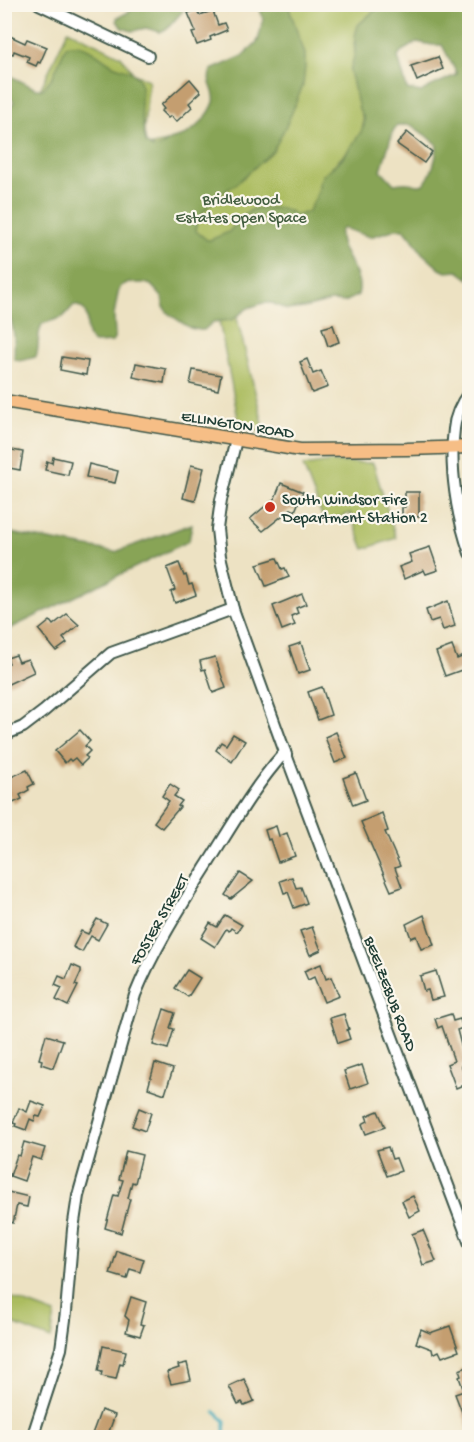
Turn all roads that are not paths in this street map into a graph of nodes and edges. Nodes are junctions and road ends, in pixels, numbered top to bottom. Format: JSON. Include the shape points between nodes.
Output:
{"nodes":[{"id":1,"x":39,"y":4,"type":"edge"},
{"id":2,"x":148,"y":56,"type":"dead end"},
{"id":3,"x":470,"y":391,"type":"edge"},
{"id":4,"x":4,"y":401,"type":"edge"},
{"id":5,"x":236,"y":440,"type":"junction"},
{"id":6,"x":453,"y":447,"type":"junction"},
{"id":7,"x":470,"y":447,"type":"edge"},
{"id":8,"x":470,"y":553,"type":"edge"},
{"id":9,"x":233,"y":609,"type":"junction"},
{"id":10,"x":4,"y":735,"type":"edge"},
{"id":11,"x":285,"y":752,"type":"junction"},
{"id":12,"x":470,"y":1244,"type":"edge"},
{"id":13,"x":32,"y":1437,"type":"edge"}],
"edges":[{"from":1,"to":2,"type":"street"},
{"from":3,"to":6,"type":"street","via":[[460,406]]},
{"from":4,"to":5,"type":"main road","name":"ELLINGTON ROAD"},
{"from":5,"to":6,"type":"main road","name":"ELLINGTON ROAD","via":[[300,450]]},
{"from":5,"to":9,"type":"street","via":[[218,529],[220,556]]},
{"from":6,"to":7,"type":"main road","name":"ELLINGTON ROAD"},
{"from":6,"to":8,"type":"street","via":[[456,504]]},
{"from":9,"to":10,"type":"street","via":[[111,652],[44,711]]},
{"from":9,"to":11,"type":"street"},
{"from":11,"to":12,"type":"street","name":"BEELZEBUB ROAD"},
{"from":11,"to":13,"type":"street","name":"FOSTER STREET","via":[[244,804],[147,965],[135,995],[78,1196],[61,1349]]}]}
